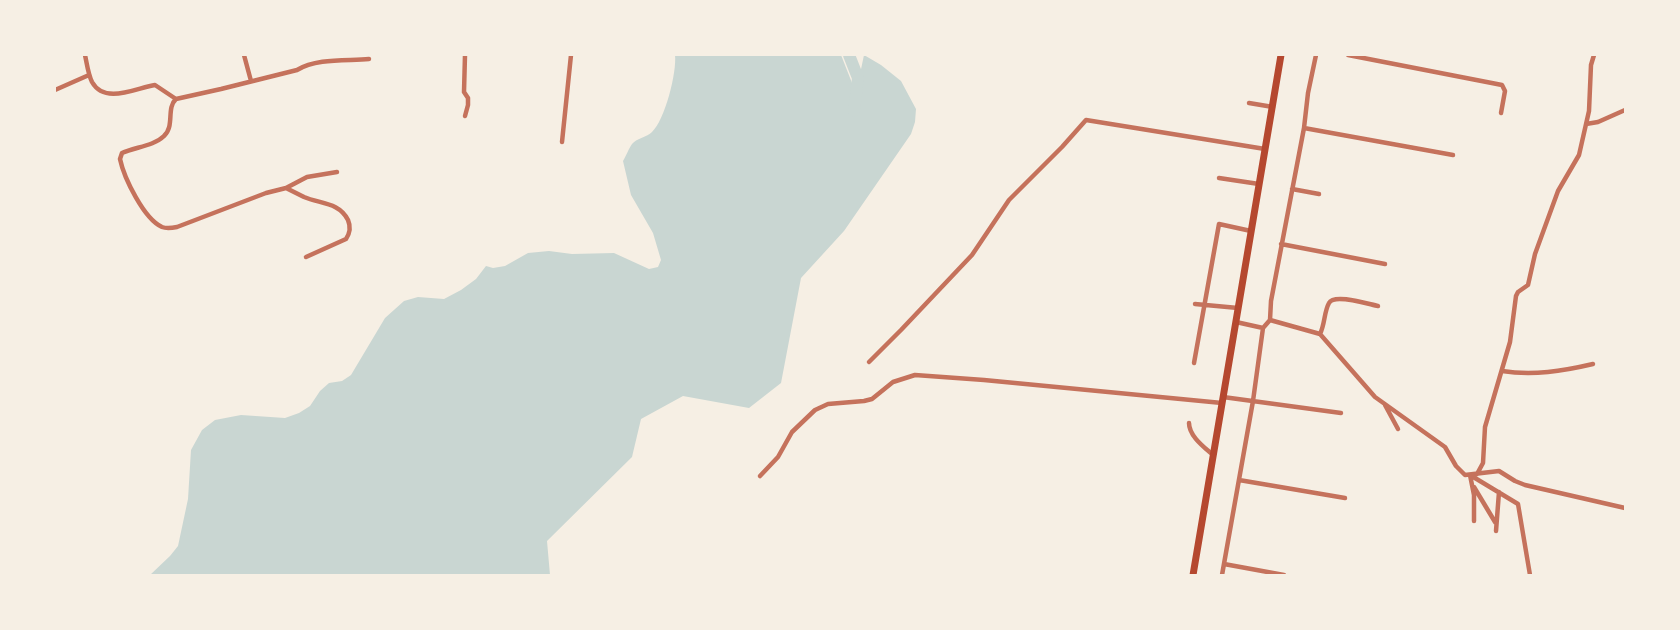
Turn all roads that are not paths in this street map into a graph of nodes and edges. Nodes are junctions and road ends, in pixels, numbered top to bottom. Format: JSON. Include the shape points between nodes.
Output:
{"nodes":[{"id":1,"x":85,"y":55,"type":"edge"},
{"id":2,"x":244,"y":55,"type":"edge"},
{"id":3,"x":465,"y":55,"type":"edge"},
{"id":4,"x":571,"y":55,"type":"edge"},
{"id":5,"x":1281,"y":55,"type":"edge"},
{"id":6,"x":1316,"y":55,"type":"edge"},
{"id":7,"x":1348,"y":55,"type":"edge"},
{"id":8,"x":1594,"y":55,"type":"edge"},
{"id":9,"x":368,"y":59,"type":"dead end"},
{"id":10,"x":89,"y":74,"type":"junction"},
{"id":11,"x":250,"y":81,"type":"junction"},
{"id":12,"x":55,"y":90,"type":"edge"},
{"id":13,"x":176,"y":99,"type":"junction"},
{"id":14,"x":1249,"y":102,"type":"dead end"},
{"id":15,"x":1273,"y":107,"type":"junction"},
{"id":16,"x":1625,"y":110,"type":"edge"},
{"id":17,"x":1501,"y":113,"type":"dead end"},
{"id":18,"x":466,"y":116,"type":"dead end"},
{"id":19,"x":1586,"y":124,"type":"junction"},
{"id":20,"x":1304,"y":128,"type":"junction"},
{"id":21,"x":562,"y":142,"type":"dead end"},
{"id":22,"x":1266,"y":149,"type":"junction"},
{"id":23,"x":1453,"y":155,"type":"dead end"},
{"id":24,"x":336,"y":172,"type":"dead end"},
{"id":25,"x":1219,"y":178,"type":"dead end"},
{"id":26,"x":1260,"y":184,"type":"junction"},
{"id":27,"x":286,"y":188,"type":"junction"},
{"id":28,"x":1292,"y":189,"type":"junction"},
{"id":29,"x":1319,"y":194,"type":"dead end"},
{"id":30,"x":1251,"y":231,"type":"junction"},
{"id":31,"x":1282,"y":244,"type":"junction"},
{"id":32,"x":306,"y":258,"type":"dead end"},
{"id":33,"x":1385,"y":264,"type":"dead end"},
{"id":34,"x":1195,"y":304,"type":"dead end"},
{"id":35,"x":1204,"y":305,"type":"junction"},
{"id":36,"x":1378,"y":306,"type":"dead end"},
{"id":37,"x":1238,"y":308,"type":"junction"},
{"id":38,"x":1270,"y":320,"type":"junction"},
{"id":39,"x":1236,"y":322,"type":"junction"},
{"id":40,"x":1263,"y":328,"type":"junction"},
{"id":41,"x":1320,"y":334,"type":"junction"},
{"id":42,"x":869,"y":362,"type":"dead end"},
{"id":43,"x":1194,"y":363,"type":"dead end"},
{"id":44,"x":1593,"y":364,"type":"dead end"},
{"id":45,"x":1502,"y":371,"type":"junction"},
{"id":46,"x":1223,"y":400,"type":"junction"},
{"id":47,"x":1253,"y":401,"type":"junction"},
{"id":48,"x":1385,"y":405,"type":"junction"},
{"id":49,"x":1341,"y":413,"type":"dead end"},
{"id":50,"x":1189,"y":423,"type":"dead end"},
{"id":51,"x":1398,"y":429,"type":"dead end"},
{"id":52,"x":1213,"y":456,"type":"junction"},
{"id":53,"x":1477,"y":474,"type":"junction"},
{"id":54,"x":1470,"y":475,"type":"junction"},
{"id":55,"x":760,"y":476,"type":"dead end"},
{"id":56,"x":1239,"y":480,"type":"junction"},
{"id":57,"x":1473,"y":485,"type":"junction"},
{"id":58,"x":1499,"y":492,"type":"junction"},
{"id":59,"x":1345,"y":498,"type":"dead end"},
{"id":60,"x":1625,"y":508,"type":"edge"},
{"id":61,"x":1474,"y":522,"type":"dead end"},
{"id":62,"x":1495,"y":522,"type":"junction"},
{"id":63,"x":1496,"y":531,"type":"dead end"},
{"id":64,"x":1224,"y":564,"type":"junction"},
{"id":65,"x":1193,"y":575,"type":"edge"},
{"id":66,"x":1222,"y":575,"type":"edge"},
{"id":67,"x":1284,"y":575,"type":"edge"},
{"id":68,"x":1530,"y":575,"type":"edge"}],
"edges":[{"from":1,"to":10,"type":"street"},
{"from":2,"to":11,"type":"street"},
{"from":3,"to":18,"type":"street"},
{"from":4,"to":21,"type":"street"},
{"from":5,"to":15,"type":"highway"},
{"from":6,"to":20,"type":"street"},
{"from":7,"to":17,"type":"street","via":[[1502,84],[1505,91]]},
{"from":8,"to":19,"type":"street"},
{"from":9,"to":11,"type":"street","via":[[317,62]]},
{"from":10,"to":12,"type":"street"},
{"from":10,"to":13,"type":"street","via":[[94,86],[107,94],[155,85]]},
{"from":11,"to":13,"type":"street"},
{"from":13,"to":27,"type":"street","via":[[164,136],[122,153],[120,160],[138,200],[159,226],[177,227]]},
{"from":14,"to":15,"type":"street"},
{"from":15,"to":22,"type":"highway"},
{"from":16,"to":19,"type":"street"},
{"from":19,"to":45,"type":"street","via":[[1578,155],[1561,184],[1544,226],[1528,285],[1516,296],[1510,342]]},
{"from":20,"to":23,"type":"street"},
{"from":20,"to":28,"type":"street"},
{"from":22,"to":26,"type":"highway"},
{"from":22,"to":42,"type":"street","via":[[1086,120],[1009,200],[972,255]]},
{"from":24,"to":27,"type":"street","via":[[307,177]]},
{"from":25,"to":26,"type":"street"},
{"from":26,"to":30,"type":"highway"},
{"from":27,"to":32,"type":"street","via":[[336,206],[349,223],[346,239]]},
{"from":28,"to":29,"type":"street"},
{"from":28,"to":31,"type":"street"},
{"from":30,"to":35,"type":"street","via":[[1219,224]]},
{"from":30,"to":37,"type":"highway"},
{"from":31,"to":33,"type":"street"},
{"from":31,"to":38,"type":"street"},
{"from":34,"to":35,"type":"street"},
{"from":35,"to":37,"type":"street"},
{"from":35,"to":43,"type":"street"},
{"from":36,"to":41,"type":"street","via":[[1332,299]]},
{"from":37,"to":39,"type":"highway"},
{"from":38,"to":40,"type":"street"},
{"from":38,"to":41,"type":"street"},
{"from":39,"to":40,"type":"street"},
{"from":39,"to":46,"type":"highway"},
{"from":40,"to":47,"type":"street"},
{"from":41,"to":48,"type":"street","via":[[1367,390]]},
{"from":44,"to":45,"type":"street","via":[[1547,372],[1516,374]]},
{"from":45,"to":53,"type":"street","via":[[1484,427],[1483,462]]},
{"from":46,"to":47,"type":"street"},
{"from":46,"to":52,"type":"highway"},
{"from":46,"to":55,"type":"street","via":[[915,375],[893,382],[864,401],[828,404],[816,410],[792,432],[778,457]]},
{"from":47,"to":49,"type":"street"},
{"from":47,"to":56,"type":"street"},
{"from":48,"to":51,"type":"street"},
{"from":48,"to":54,"type":"street","via":[[1440,442],[1462,473]]},
{"from":50,"to":52,"type":"street","via":[[1192,434]]},
{"from":52,"to":65,"type":"highway"},
{"from":53,"to":54,"type":"street"},
{"from":53,"to":60,"type":"street","via":[[1499,471],[1525,485]]},
{"from":54,"to":57,"type":"street"},
{"from":54,"to":58,"type":"street"},
{"from":56,"to":59,"type":"street"},
{"from":56,"to":64,"type":"street"},
{"from":57,"to":61,"type":"street"},
{"from":57,"to":62,"type":"street"},
{"from":58,"to":62,"type":"street"},
{"from":58,"to":68,"type":"street","via":[[1515,501],[1519,508]]},
{"from":62,"to":63,"type":"street"},
{"from":64,"to":66,"type":"street"},
{"from":64,"to":67,"type":"street"}]}
